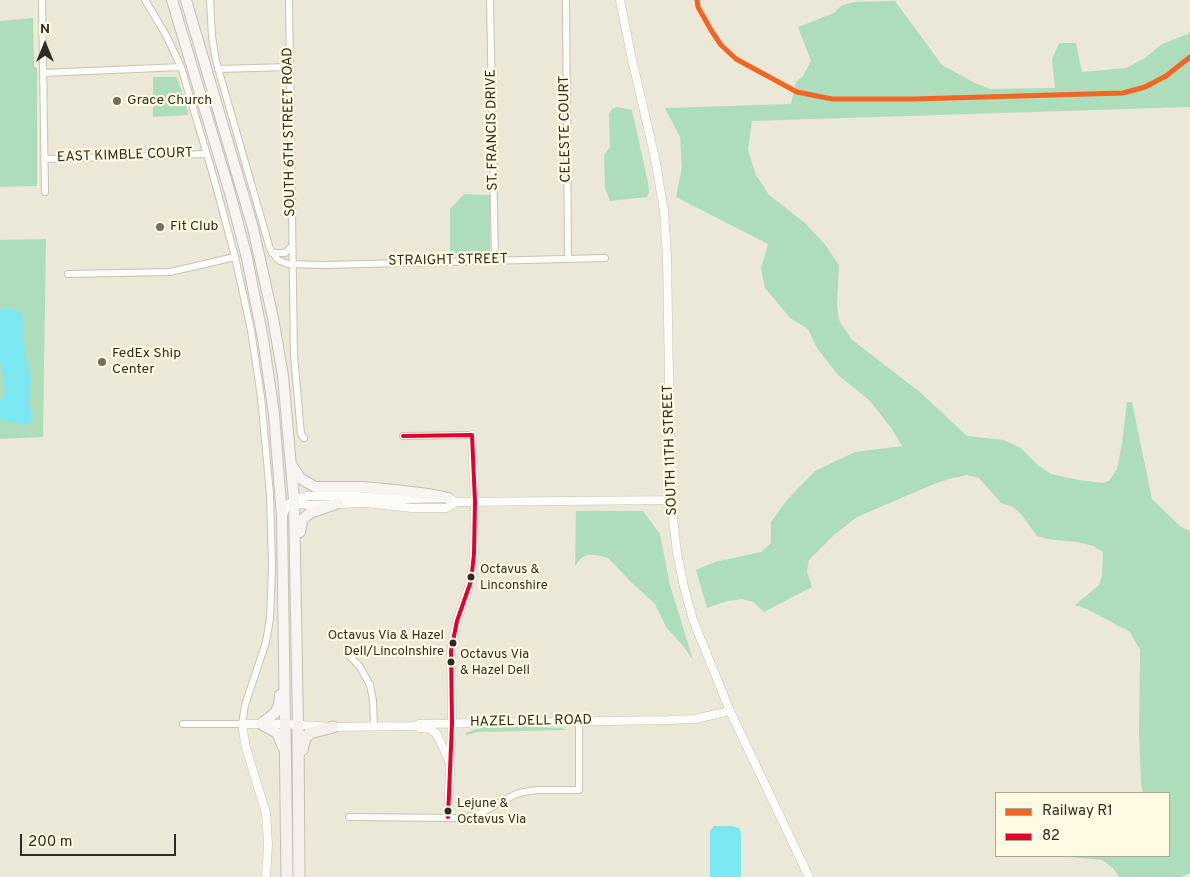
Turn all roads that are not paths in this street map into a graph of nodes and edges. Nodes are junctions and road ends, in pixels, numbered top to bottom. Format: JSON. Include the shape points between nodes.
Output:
{"nodes":[{"id":1,"x":42,"y":0,"type":"edge"},
{"id":2,"x":145,"y":0,"type":"edge"},
{"id":3,"x":172,"y":0,"type":"edge"},
{"id":4,"x":186,"y":0,"type":"edge"},
{"id":5,"x":210,"y":0,"type":"edge"},
{"id":6,"x":289,"y":0,"type":"edge"},
{"id":7,"x":490,"y":0,"type":"edge"},
{"id":8,"x":566,"y":0,"type":"edge"},
{"id":9,"x":620,"y":0,"type":"edge"},
{"id":10,"x":181,"y":67,"type":"junction"},
{"id":11,"x":290,"y":67,"type":"junction"},
{"id":12,"x":218,"y":68,"type":"junction"},
{"id":13,"x":43,"y":73,"type":"junction"},
{"id":14,"x":207,"y":154,"type":"junction"},
{"id":15,"x":44,"y":159,"type":"junction"},
{"id":16,"x":45,"y":192,"type":"dead end"},
{"id":17,"x":292,"y":246,"type":"junction"},
{"id":18,"x":272,"y":253,"type":"junction"},
{"id":19,"x":235,"y":257,"type":"junction"},
{"id":20,"x":568,"y":258,"type":"junction"},
{"id":21,"x":604,"y":258,"type":"dead end"},
{"id":22,"x":495,"y":260,"type":"junction"},
{"id":23,"x":292,"y":264,"type":"junction"},
{"id":24,"x":68,"y":274,"type":"dead end"},
{"id":25,"x":264,"y":343,"type":"junction"},
{"id":26,"x":472,"y":435,"type":"joint"},
{"id":27,"x":404,"y":436,"type":"dead end"},
{"id":28,"x":304,"y":438,"type":"dead end"},
{"id":29,"x":291,"y":458,"type":"junction"},
{"id":30,"x":294,"y":500,"type":"junction"},
{"id":31,"x":452,"y":500,"type":"junction"},
{"id":32,"x":671,"y":500,"type":"junction"},
{"id":33,"x":475,"y":502,"type":"junction"},
{"id":34,"x":338,"y":504,"type":"junction"},
{"id":35,"x":282,"y":517,"type":"junction"},
{"id":36,"x":297,"y":632,"type":"junction"},
{"id":37,"x":284,"y":642,"type":"junction"},
{"id":38,"x":349,"y":655,"type":"dead end"},
{"id":39,"x":730,"y":711,"type":"junction"},
{"id":40,"x":579,"y":721,"type":"junction"},
{"id":41,"x":452,"y":723,"type":"junction"},
{"id":42,"x":183,"y":724,"type":"dead end"},
{"id":43,"x":242,"y":724,"type":"junction"},
{"id":44,"x":261,"y":724,"type":"junction"},
{"id":45,"x":285,"y":724,"type":"junction"},
{"id":46,"x":298,"y":726,"type":"junction"},
{"id":47,"x":414,"y":726,"type":"junction"},
{"id":48,"x":374,"y":727,"type":"junction"},
{"id":49,"x":333,"y":728,"type":"junction"},
{"id":50,"x":285,"y":753,"type":"junction"},
{"id":51,"x":450,"y":762,"type":"junction"},
{"id":52,"x":299,"y":801,"type":"junction"},
{"id":53,"x":286,"y":808,"type":"junction"},
{"id":54,"x":349,"y":817,"type":"dead end"},
{"id":55,"x":448,"y":818,"type":"junction"},
{"id":56,"x":300,"y":873,"type":"edge"},
{"id":57,"x":266,"y":877,"type":"edge"},
{"id":58,"x":279,"y":877,"type":"edge"},
{"id":59,"x":287,"y":877,"type":"edge"},
{"id":60,"x":809,"y":877,"type":"edge"}],
"edges":[{"from":1,"to":13,"type":"street"},
{"from":2,"to":10,"type":"street"},
{"from":3,"to":25,"type":"main road","via":[[232,201]]},
{"from":4,"to":29,"type":"main road","via":[[260,258],[283,376]]},
{"from":5,"to":12,"type":"street"},
{"from":6,"to":11,"type":"street","name":"SOUTH 6TH STREET ROAD"},
{"from":7,"to":22,"type":"street","name":"ST. FRANCIS DRIVE"},
{"from":8,"to":20,"type":"street","name":"CELESTE COURT"},
{"from":9,"to":32,"type":"street","name":"SOUTH 11TH STREET","via":[[664,211]]},
{"from":10,"to":13,"type":"street"},
{"from":10,"to":14,"type":"street"},
{"from":11,"to":12,"type":"street"},
{"from":11,"to":17,"type":"street","name":"SOUTH 6TH STREET ROAD"},
{"from":12,"to":18,"type":"street"},
{"from":13,"to":15,"type":"street"},
{"from":14,"to":15,"type":"street","name":"EAST KIMBLE COURT"},
{"from":14,"to":19,"type":"street"},
{"from":15,"to":16,"type":"street"},
{"from":17,"to":18,"type":"street","via":[[285,253]]},
{"from":17,"to":23,"type":"street","name":"SOUTH 6TH STREET ROAD"},
{"from":18,"to":23,"type":"street","via":[[281,262]]},
{"from":19,"to":24,"type":"street","via":[[170,272]]},
{"from":19,"to":43,"type":"street","via":[[262,410],[270,493],[272,566],[269,627]]},
{"from":20,"to":21,"type":"street","name":"STRAIGHT STREET"},
{"from":20,"to":22,"type":"street","name":"STRAIGHT STREET"},
{"from":22,"to":23,"type":"street","name":"STRAIGHT STREET"},
{"from":23,"to":28,"type":"street","name":"SOUTH 6TH STREET ROAD","via":[[294,366]]},
{"from":25,"to":30,"type":"main road","via":[[275,376],[286,483]]},
{"from":25,"to":35,"type":"main road","via":[[274,414]]},
{"from":26,"to":27,"type":"street"},
{"from":26,"to":33,"type":"street"},
{"from":29,"to":30,"type":"main road"},
{"from":29,"to":31,"type":"main road","via":[[297,474],[314,486],[372,488]]},
{"from":30,"to":31,"type":"street","via":[[308,496],[359,496]]},
{"from":30,"to":34,"type":"street","via":[[309,505]]},
{"from":30,"to":35,"type":"street","via":[[287,505]]},
{"from":30,"to":36,"type":"main road"},
{"from":31,"to":33,"type":"street"},
{"from":31,"to":34,"type":"street","via":[[446,508]]},
{"from":32,"to":33,"type":"street"},
{"from":32,"to":39,"type":"street","name":"SOUTH 11TH STREET","via":[[686,597]]},
{"from":33,"to":41,"type":"street","via":[[473,571],[451,651]]},
{"from":34,"to":36,"type":"main road","via":[[310,512],[300,526]]},
{"from":35,"to":37,"type":"main road"},
{"from":36,"to":46,"type":"main road"},
{"from":37,"to":44,"type":"main road","via":[[279,705]]},
{"from":37,"to":45,"type":"main road"},
{"from":37,"to":46,"type":"main road","via":[[289,663],[291,711]]},
{"from":38,"to":48,"type":"street","via":[[360,666],[370,685]]},
{"from":39,"to":40,"type":"street","name":"HAZEL DELL ROAD","via":[[695,719]]},
{"from":39,"to":60,"type":"street","name":"SOUTH 11TH STREET"},
{"from":40,"to":41,"type":"street","name":"HAZEL DELL ROAD"},
{"from":40,"to":55,"type":"street","via":[[579,790],[524,792],[477,815]]},
{"from":41,"to":47,"type":"street","name":"HAZEL DELL ROAD"},
{"from":41,"to":51,"type":"street"},
{"from":42,"to":43,"type":"street","name":"HAZEL DELL ROAD"},
{"from":43,"to":44,"type":"street","name":"HAZEL DELL ROAD"},
{"from":43,"to":57,"type":"street","via":[[266,813]]},
{"from":44,"to":45,"type":"street","name":"HAZEL DELL ROAD"},
{"from":44,"to":50,"type":"main road","via":[[278,732]]},
{"from":45,"to":46,"type":"street","name":"HAZEL DELL ROAD"},
{"from":45,"to":50,"type":"highway"},
{"from":45,"to":52,"type":"highway","via":[[290,732],[294,790]]},
{"from":46,"to":49,"type":"street","name":"HAZEL DELL ROAD"},
{"from":46,"to":52,"type":"highway"},
{"from":47,"to":48,"type":"street","name":"HAZEL DELL ROAD"},
{"from":47,"to":51,"type":"street","via":[[437,734]]},
{"from":48,"to":49,"type":"street","name":"HAZEL DELL ROAD"},
{"from":49,"to":52,"type":"highway","via":[[310,733],[303,743],[303,790]]},
{"from":50,"to":53,"type":"highway"},
{"from":51,"to":55,"type":"street"},
{"from":52,"to":56,"type":"highway"},
{"from":53,"to":58,"type":"highway"},
{"from":53,"to":59,"type":"highway"},
{"from":54,"to":55,"type":"street"}]}
